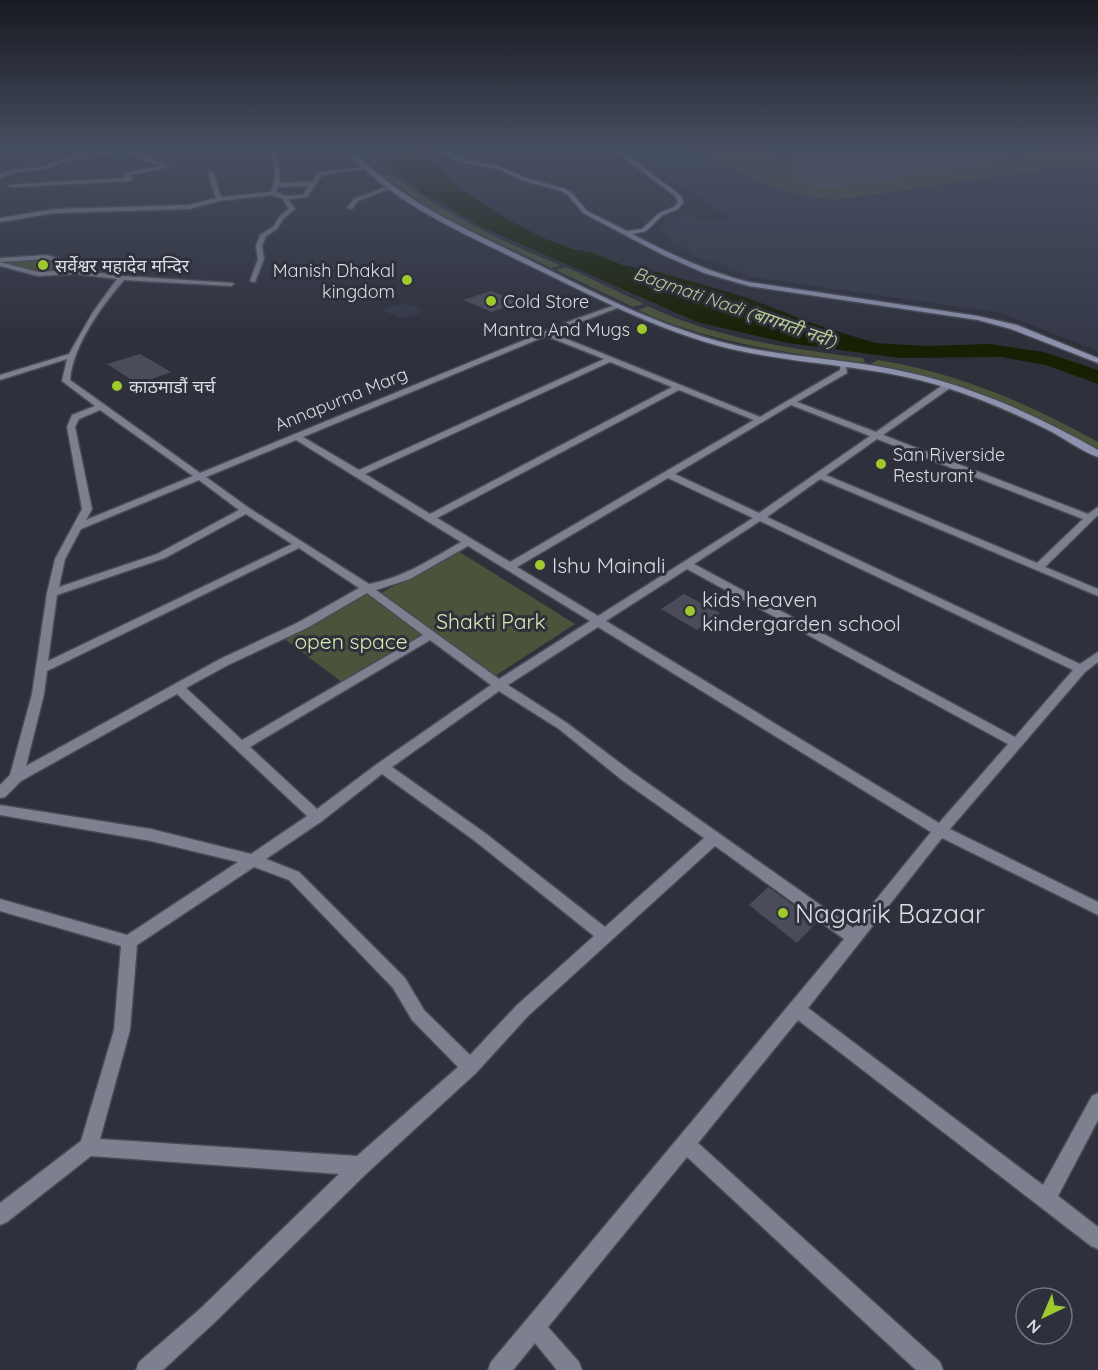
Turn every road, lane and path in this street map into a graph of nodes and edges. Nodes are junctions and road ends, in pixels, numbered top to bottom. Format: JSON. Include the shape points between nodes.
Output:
{"nodes":[{"id":1,"x":58,"y":212,"type":"edge"},
{"id":2,"x":289,"y":212,"type":"edge"},
{"id":3,"x":428,"y":212,"type":"edge"},
{"id":4,"x":586,"y":212,"type":"edge"},
{"id":5,"x":666,"y":212,"type":"edge"},
{"id":6,"x":0,"y":220,"type":"edge"},
{"id":7,"x":627,"y":233,"type":"junction"},
{"id":8,"x":0,"y":262,"type":"edge"},
{"id":9,"x":76,"y":272,"type":"junction"},
{"id":10,"x":122,"y":278,"type":"junction"},
{"id":11,"x":253,"y":281,"type":"dead end"},
{"id":12,"x":231,"y":284,"type":"dead end"},
{"id":13,"x":618,"y":306,"type":"junction"},
{"id":14,"x":546,"y":333,"type":"junction"},
{"id":15,"x":73,"y":355,"type":"junction"},
{"id":16,"x":610,"y":359,"type":"junction"},
{"id":17,"x":1098,"y":361,"type":"edge"},
{"id":18,"x":843,"y":365,"type":"junction"},
{"id":19,"x":0,"y":378,"type":"edge"},
{"id":20,"x":948,"y":386,"type":"junction"},
{"id":21,"x":678,"y":387,"type":"junction"},
{"id":22,"x":790,"y":402,"type":"junction"},
{"id":23,"x":102,"y":406,"type":"junction"},
{"id":24,"x":759,"y":420,"type":"junction"},
{"id":25,"x":296,"y":436,"type":"junction"},
{"id":26,"x":877,"y":436,"type":"junction"},
{"id":27,"x":1098,"y":454,"type":"edge"},
{"id":28,"x":358,"y":474,"type":"junction"},
{"id":29,"x":668,"y":474,"type":"junction"},
{"id":30,"x":198,"y":476,"type":"junction"},
{"id":31,"x":820,"y":476,"type":"junction"},
{"id":32,"x":246,"y":510,"type":"junction"},
{"id":33,"x":1098,"y":510,"type":"edge"},
{"id":34,"x":429,"y":518,"type":"junction"},
{"id":35,"x":759,"y":518,"type":"junction"},
{"id":36,"x":1089,"y":518,"type":"junction"},
{"id":37,"x":78,"y":527,"type":"junction"},
{"id":38,"x":468,"y":542,"type":"junction"},
{"id":39,"x":298,"y":545,"type":"junction"},
{"id":40,"x":687,"y":565,"type":"junction"},
{"id":41,"x":509,"y":567,"type":"junction"},
{"id":42,"x":1038,"y":568,"type":"junction"},
{"id":43,"x":367,"y":588,"type":"junction"},
{"id":44,"x":52,"y":593,"type":"junction"},
{"id":45,"x":1098,"y":593,"type":"edge"},
{"id":46,"x":599,"y":621,"type":"junction"},
{"id":47,"x":429,"y":636,"type":"junction"},
{"id":48,"x":1098,"y":656,"type":"edge"},
{"id":49,"x":1081,"y":669,"type":"junction"},
{"id":50,"x":40,"y":670,"type":"junction"},
{"id":51,"x":499,"y":685,"type":"junction"},
{"id":52,"x":178,"y":688,"type":"junction"},
{"id":53,"x":1016,"y":743,"type":"junction"},
{"id":54,"x":242,"y":746,"type":"junction"},
{"id":55,"x":382,"y":767,"type":"junction"},
{"id":56,"x":16,"y":777,"type":"junction"},
{"id":57,"x":0,"y":793,"type":"edge"},
{"id":58,"x":0,"y":810,"type":"edge"},
{"id":59,"x":317,"y":817,"type":"junction"},
{"id":60,"x":940,"y":831,"type":"junction"},
{"id":61,"x":714,"y":838,"type":"junction"},
{"id":62,"x":253,"y":860,"type":"junction"},
{"id":63,"x":0,"y":905,"type":"edge"},
{"id":64,"x":1098,"y":909,"type":"edge"},
{"id":65,"x":606,"y":937,"type":"junction"},
{"id":66,"x":854,"y":938,"type":"junction"},
{"id":67,"x":129,"y":942,"type":"junction"},
{"id":68,"x":797,"y":1010,"type":"junction"},
{"id":69,"x":470,"y":1067,"type":"junction"},
{"id":70,"x":1098,"y":1102,"type":"edge"},
{"id":71,"x":686,"y":1144,"type":"junction"},
{"id":72,"x":88,"y":1147,"type":"junction"},
{"id":73,"x":360,"y":1167,"type":"junction"},
{"id":74,"x":1046,"y":1199,"type":"junction"},
{"id":75,"x":0,"y":1215,"type":"edge"},
{"id":76,"x":1098,"y":1239,"type":"edge"},
{"id":77,"x":534,"y":1326,"type":"junction"},
{"id":78,"x":147,"y":1370,"type":"edge"},
{"id":79,"x":499,"y":1370,"type":"edge"},
{"id":80,"x":571,"y":1370,"type":"edge"},
{"id":81,"x":932,"y":1370,"type":"edge"}],
"edges":[{"from":1,"to":6,"type":"street"},
{"from":2,"to":11,"type":"street","via":[[263,236],[258,246],[261,259]]},
{"from":3,"to":13,"type":"main road"},
{"from":4,"to":7,"type":"main road"},
{"from":5,"to":7,"type":"main road","via":[[644,230]]},
{"from":7,"to":17,"type":"main road","via":[[735,281],[978,318],[1014,327]]},
{"from":8,"to":9,"type":"street","via":[[38,274]]},
{"from":8,"to":9,"type":"street","via":[[46,257],[73,265]]},
{"from":9,"to":10,"type":"street"},
{"from":10,"to":12,"type":"street"},
{"from":10,"to":15,"type":"street","via":[[108,291]]},
{"from":13,"to":14,"type":"street","name":"Annapurna Marg"},
{"from":13,"to":18,"type":"main road","via":[[674,330],[724,344]]},
{"from":14,"to":16,"type":"street"},
{"from":14,"to":25,"type":"street","name":"Annapurna Marg"},
{"from":15,"to":19,"type":"street"},
{"from":15,"to":23,"type":"street","via":[[66,381]]},
{"from":16,"to":21,"type":"street"},
{"from":16,"to":28,"type":"street"},
{"from":18,"to":20,"type":"main road","via":[[891,371]]},
{"from":18,"to":22,"type":"street","via":[[844,371]]},
{"from":20,"to":26,"type":"street"},
{"from":20,"to":27,"type":"main road","via":[[1038,421]]},
{"from":21,"to":24,"type":"street"},
{"from":21,"to":34,"type":"street"},
{"from":22,"to":24,"type":"street"},
{"from":22,"to":26,"type":"street"},
{"from":23,"to":30,"type":"street"},
{"from":23,"to":37,"type":"street","via":[[75,417],[71,426],[87,509]]},
{"from":24,"to":29,"type":"street"},
{"from":25,"to":28,"type":"street"},
{"from":25,"to":30,"type":"street","name":"Annapurna Marg"},
{"from":26,"to":31,"type":"street"},
{"from":26,"to":36,"type":"street"},
{"from":28,"to":34,"type":"street"},
{"from":29,"to":35,"type":"street"},
{"from":29,"to":41,"type":"street"},
{"from":30,"to":32,"type":"street"},
{"from":30,"to":37,"type":"street","name":"Annapurna Marg"},
{"from":31,"to":35,"type":"street"},
{"from":31,"to":42,"type":"street"},
{"from":32,"to":39,"type":"street"},
{"from":32,"to":44,"type":"street","via":[[161,556]]},
{"from":33,"to":36,"type":"street"},
{"from":34,"to":38,"type":"street"},
{"from":35,"to":40,"type":"street"},
{"from":35,"to":49,"type":"street"},
{"from":36,"to":42,"type":"street"},
{"from":37,"to":44,"type":"street","via":[[60,559]]},
{"from":38,"to":41,"type":"street"},
{"from":38,"to":43,"type":"street","via":[[406,577]]},
{"from":39,"to":43,"type":"street"},
{"from":39,"to":50,"type":"street"},
{"from":40,"to":46,"type":"street"},
{"from":40,"to":53,"type":"street"},
{"from":41,"to":46,"type":"street"},
{"from":42,"to":45,"type":"street"},
{"from":43,"to":47,"type":"street"},
{"from":43,"to":52,"type":"street"},
{"from":44,"to":50,"type":"street"},
{"from":46,"to":51,"type":"street"},
{"from":46,"to":60,"type":"street"},
{"from":47,"to":51,"type":"street"},
{"from":47,"to":54,"type":"street"},
{"from":48,"to":49,"type":"street"},
{"from":49,"to":53,"type":"street"},
{"from":50,"to":56,"type":"street","via":[[36,703]]},
{"from":51,"to":55,"type":"street"},
{"from":51,"to":61,"type":"street","via":[[563,726]]},
{"from":52,"to":54,"type":"street"},
{"from":52,"to":56,"type":"street"},
{"from":53,"to":60,"type":"street"},
{"from":54,"to":59,"type":"street"},
{"from":55,"to":59,"type":"street"},
{"from":55,"to":65,"type":"street","via":[[480,837]]},
{"from":56,"to":57,"type":"street"},
{"from":58,"to":62,"type":"street","via":[[152,835]]},
{"from":59,"to":62,"type":"street"},
{"from":60,"to":64,"type":"street"},
{"from":60,"to":66,"type":"street"},
{"from":61,"to":65,"type":"street"},
{"from":61,"to":66,"type":"street"},
{"from":62,"to":67,"type":"street"},
{"from":62,"to":69,"type":"street","via":[[294,876],[399,983],[418,1016]]},
{"from":63,"to":67,"type":"street"},
{"from":65,"to":69,"type":"street","via":[[522,1011]]},
{"from":66,"to":68,"type":"street"},
{"from":67,"to":72,"type":"street","via":[[122,1030]]},
{"from":68,"to":71,"type":"street"},
{"from":68,"to":74,"type":"street"},
{"from":69,"to":73,"type":"street"},
{"from":70,"to":74,"type":"street"},
{"from":71,"to":77,"type":"street"},
{"from":71,"to":81,"type":"street"},
{"from":72,"to":73,"type":"street"},
{"from":72,"to":75,"type":"street"},
{"from":73,"to":78,"type":"street"},
{"from":74,"to":76,"type":"street"},
{"from":77,"to":79,"type":"street"},
{"from":77,"to":80,"type":"street"}]}
